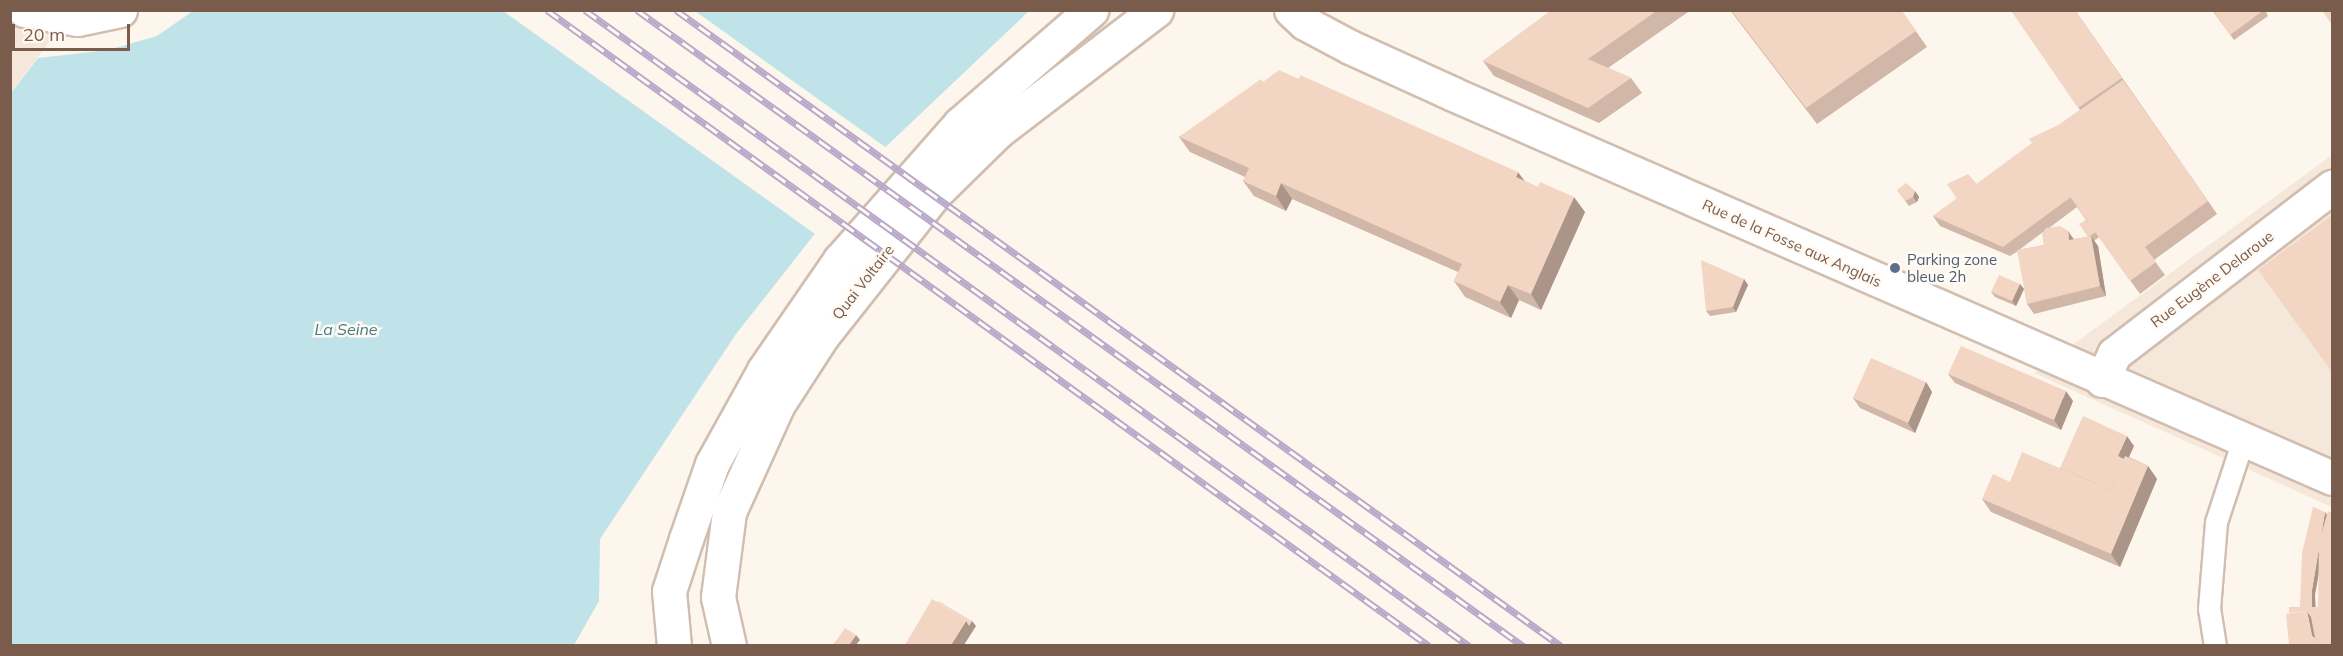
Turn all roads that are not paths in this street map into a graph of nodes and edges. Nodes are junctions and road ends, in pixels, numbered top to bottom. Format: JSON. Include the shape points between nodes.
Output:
{"nodes":[{"id":1,"x":24,"y":10,"type":"edge"},
{"id":2,"x":120,"y":10,"type":"edge"},
{"id":3,"x":1090,"y":10,"type":"edge"},
{"id":4,"x":1156,"y":10,"type":"edge"},
{"id":5,"x":1291,"y":10,"type":"edge"},
{"id":6,"x":2332,"y":188,"type":"edge"},
{"id":7,"x":2102,"y":380,"type":"junction"},
{"id":8,"x":2243,"y":440,"type":"junction"},
{"id":9,"x":2332,"y":478,"type":"edge"},
{"id":10,"x":674,"y":645,"type":"edge"},
{"id":11,"x":729,"y":645,"type":"edge"},
{"id":12,"x":2215,"y":645,"type":"edge"}],
"edges":[{"from":1,"to":2,"type":"street","via":[[77,19]]},
{"from":3,"to":10,"type":"street","name":"Quai Voltaire","via":[[960,124],[840,260],[764,370],[712,464],[686,539],[669,591]]},
{"from":4,"to":11,"type":"street","name":"Quai Voltaire","via":[[998,131],[935,193],[822,336],[778,405],[729,512],[717,597]]},
{"from":5,"to":7,"type":"street","name":"Rue de la Fosse aux Anglais","via":[[1305,23],[1443,89]]},
{"from":6,"to":7,"type":"street","name":"Rue Eugène Delaroue","via":[[2114,354]]},
{"from":7,"to":8,"type":"street","name":"Rue de la Fosse aux Anglais"},
{"from":8,"to":9,"type":"street","name":"Rue de la Fosse aux Anglais"},
{"from":8,"to":12,"type":"lane","via":[[2216,522],[2209,609]]}]}
